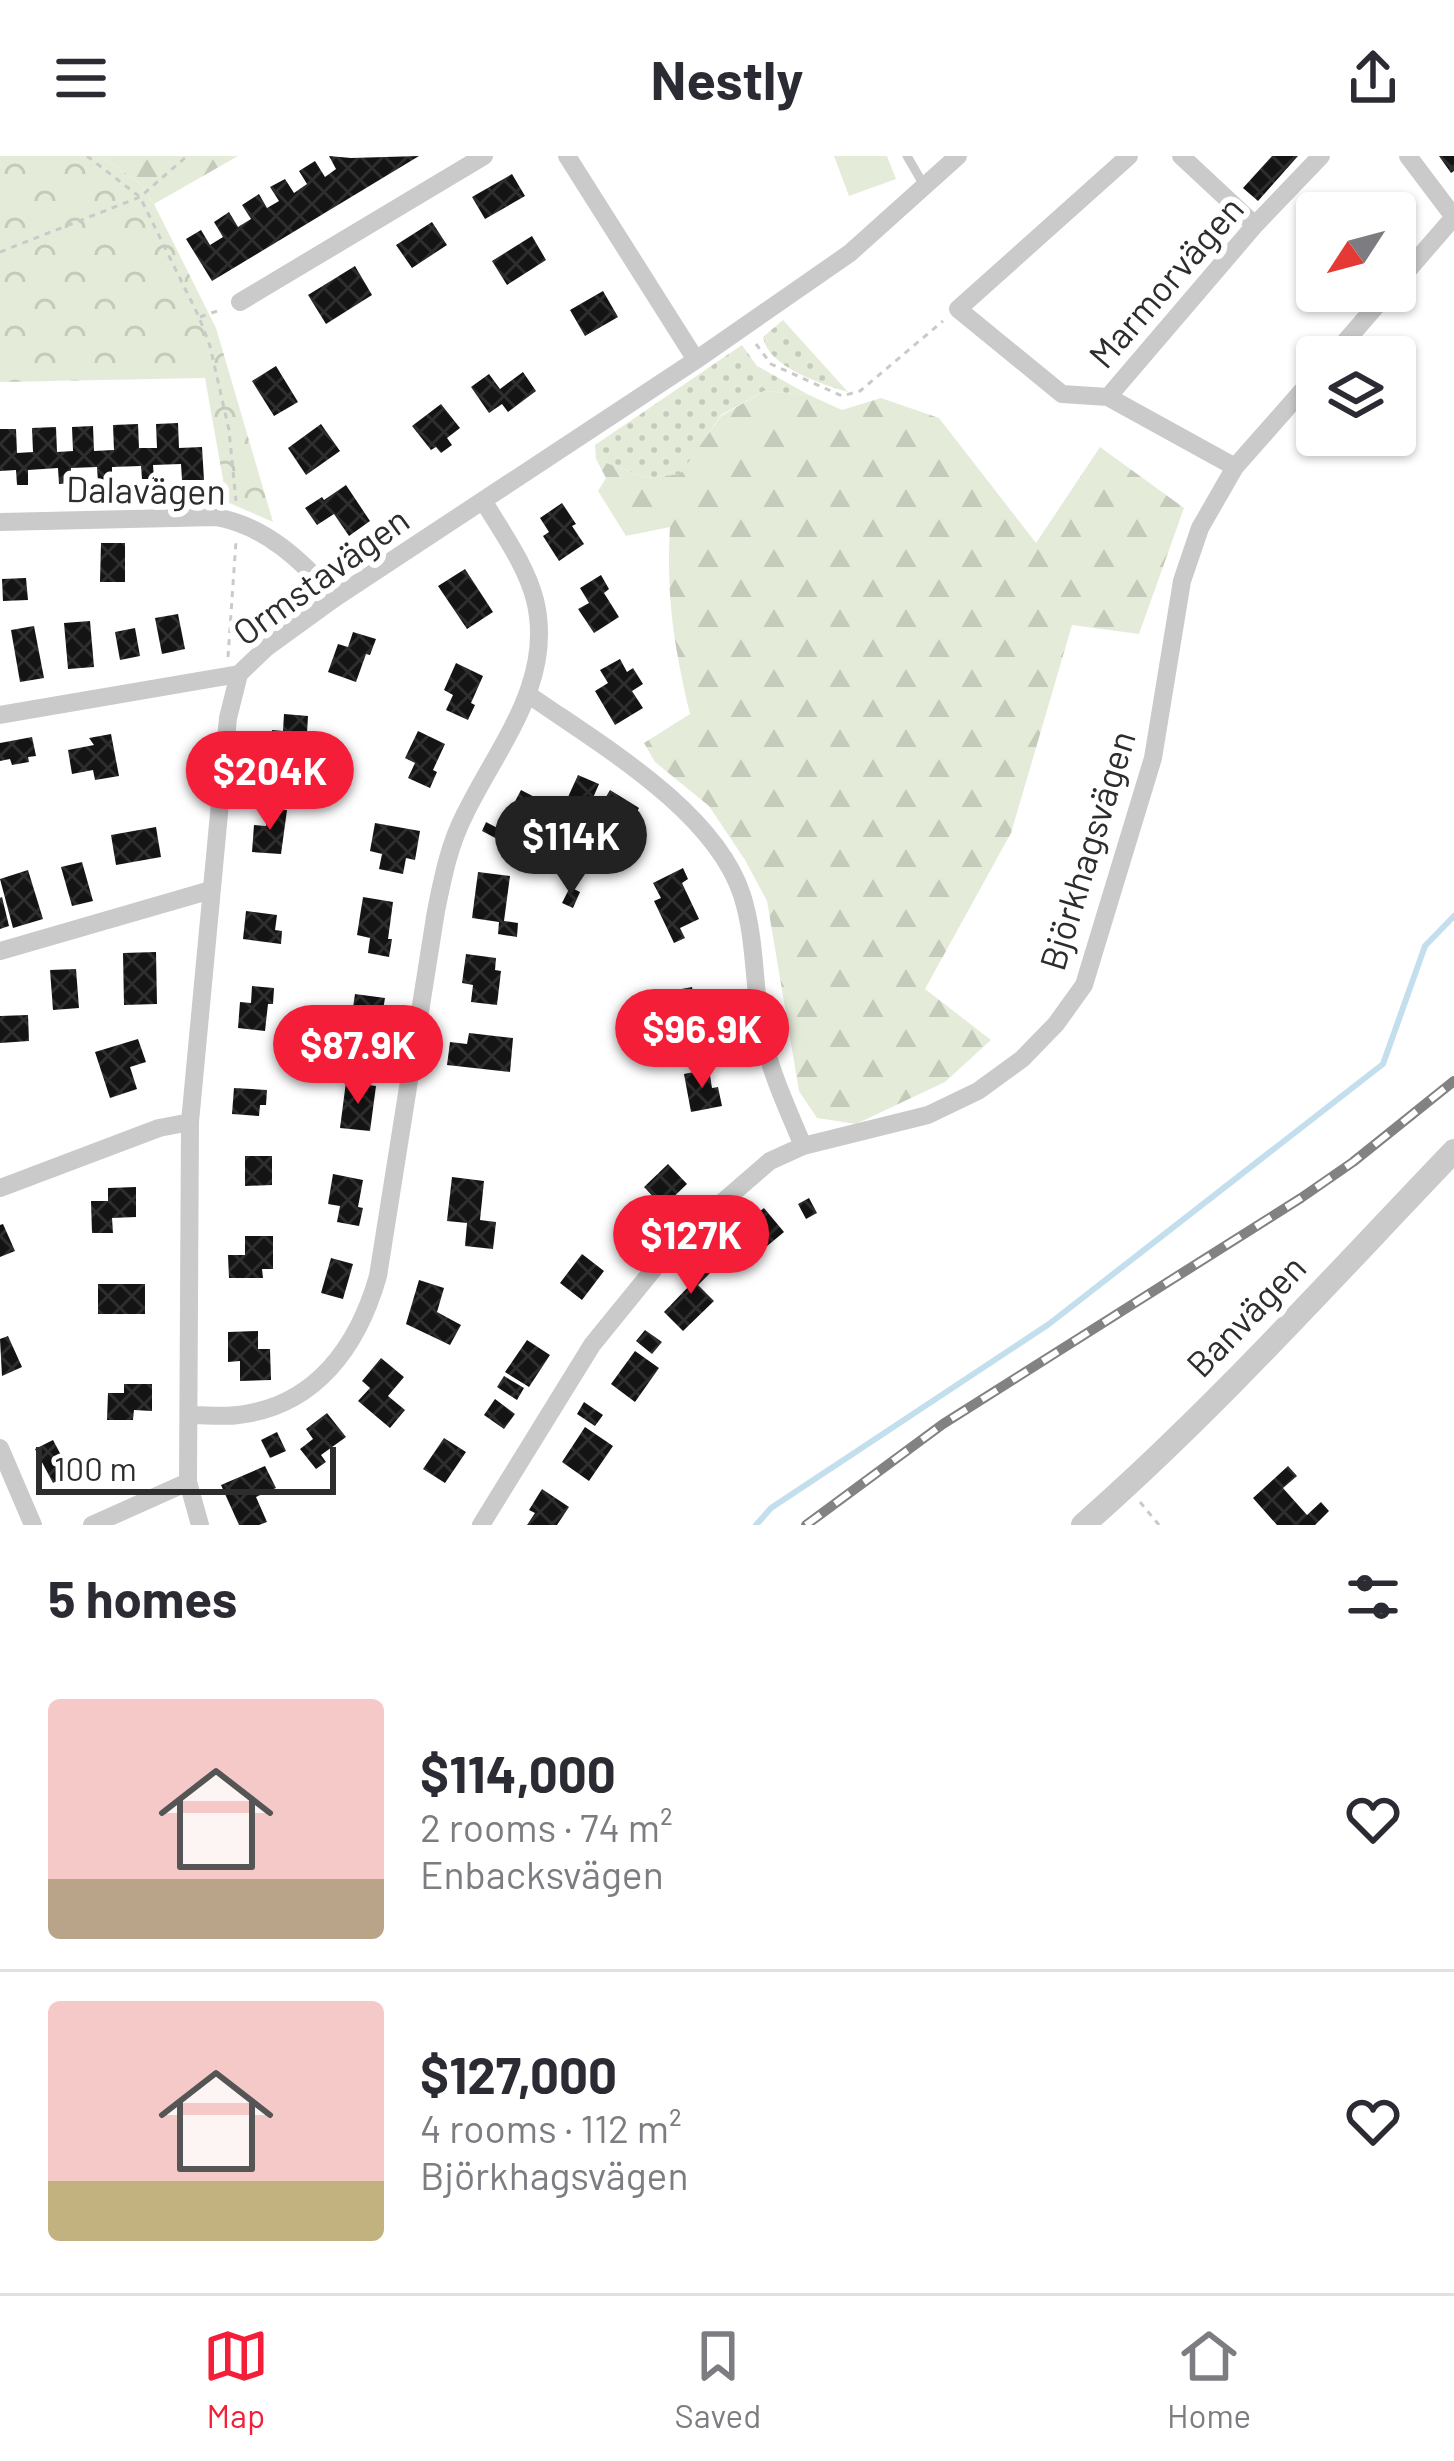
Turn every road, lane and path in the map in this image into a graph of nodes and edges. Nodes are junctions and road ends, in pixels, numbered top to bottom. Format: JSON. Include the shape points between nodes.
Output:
{"nodes":[{"id":1,"x":87,"y":156,"type":"edge"},
{"id":2,"x":187,"y":156,"type":"edge"},
{"id":3,"x":484,"y":156,"type":"edge"},
{"id":4,"x":567,"y":156,"type":"edge"},
{"id":5,"x":907,"y":156,"type":"edge"},
{"id":6,"x":958,"y":156,"type":"edge"},
{"id":7,"x":1130,"y":156,"type":"edge"},
{"id":8,"x":1181,"y":156,"type":"edge"},
{"id":9,"x":1321,"y":156,"type":"edge"},
{"id":10,"x":1408,"y":156,"type":"edge"},
{"id":11,"x":925,"y":187,"type":"junction"},
{"id":12,"x":140,"y":197,"type":"junction"},
{"id":13,"x":1454,"y":217,"type":"edge"},
{"id":14,"x":1255,"y":225,"type":"junction"},
{"id":15,"x":0,"y":252,"type":"edge"},
{"id":16,"x":1416,"y":261,"type":"edge"},
{"id":17,"x":240,"y":302,"type":"joint"},
{"id":18,"x":958,"y":308,"type":"junction"},
{"id":19,"x":1371,"y":312,"type":"edge"},
{"id":20,"x":199,"y":317,"type":"junction"},
{"id":21,"x":744,"y":327,"type":"junction"},
{"id":22,"x":1350,"y":336,"type":"edge"},
{"id":23,"x":696,"y":360,"type":"junction"},
{"id":24,"x":1108,"y":397,"type":"junction"},
{"id":25,"x":1296,"y":398,"type":"edge"},
{"id":26,"x":1235,"y":467,"type":"junction"},
{"id":27,"x":484,"y":502,"type":"junction"},
{"id":28,"x":237,"y":521,"type":"junction"},
{"id":29,"x":0,"y":522,"type":"edge"},
{"id":30,"x":335,"y":598,"type":"junction"},
{"id":31,"x":233,"y":675,"type":"junction"},
{"id":32,"x":530,"y":695,"type":"junction"},
{"id":33,"x":0,"y":715,"type":"edge"},
{"id":34,"x":212,"y":890,"type":"junction"},
{"id":35,"x":0,"y":951,"type":"edge"},
{"id":36,"x":190,"y":1122,"type":"junction"},
{"id":37,"x":803,"y":1146,"type":"junction"},
{"id":38,"x":1454,"y":1150,"type":"edge"},
{"id":39,"x":0,"y":1188,"type":"edge"},
{"id":40,"x":190,"y":1414,"type":"junction"},
{"id":41,"x":0,"y":1448,"type":"edge"},
{"id":42,"x":188,"y":1482,"type":"junction"},
{"id":43,"x":1127,"y":1486,"type":"junction"},
{"id":44,"x":33,"y":1525,"type":"edge"},
{"id":45,"x":92,"y":1525,"type":"edge"},
{"id":46,"x":200,"y":1525,"type":"edge"},
{"id":47,"x":481,"y":1525,"type":"edge"},
{"id":48,"x":1083,"y":1525,"type":"edge"},
{"id":49,"x":1159,"y":1525,"type":"edge"}],
"edges":[{"from":1,"to":12,"type":"path"},
{"from":2,"to":12,"type":"path"},
{"from":3,"to":17,"type":"street"},
{"from":4,"to":23,"type":"street"},
{"from":5,"to":11,"type":"lane"},
{"from":6,"to":11,"type":"street","name":"Ormstavägen"},
{"from":7,"to":18,"type":"street"},
{"from":8,"to":14,"type":"street"},
{"from":9,"to":14,"type":"street","name":"Marmorvägen"},
{"from":10,"to":13,"type":"street"},
{"from":11,"to":21,"type":"street","name":"Ormstavägen","via":[[850,253]]},
{"from":12,"to":15,"type":"path"},
{"from":12,"to":20,"type":"path"},
{"from":13,"to":16,"type":"street"},
{"from":14,"to":24,"type":"street","name":"Marmorvägen"},
{"from":17,"to":20,"type":"path"},
{"from":18,"to":21,"type":"path","via":[[860,391],[842,396],[771,364]]},
{"from":18,"to":24,"type":"street","via":[[1062,394]]},
{"from":19,"to":22,"type":"street"},
{"from":20,"to":28,"type":"path","via":[[229,430]]},
{"from":21,"to":23,"type":"street","name":"Ormstavägen"},
{"from":23,"to":27,"type":"street","name":"Ormstavägen"},
{"from":24,"to":26,"type":"street","name":"Marmorvägen"},
{"from":25,"to":26,"type":"street","name":"Björkhagsvägen"},
{"from":26,"to":37,"type":"street","name":"Björkhagsvägen","via":[[1182,580],[1153,758],[1084,985],[1022,1059],[978,1090],[928,1115]]},
{"from":27,"to":30,"type":"street","name":"Ormstavägen"},
{"from":27,"to":32,"type":"street","via":[[534,596],[538,658]]},
{"from":28,"to":29,"type":"street","name":"Dalavägen"},
{"from":28,"to":30,"type":"street","name":"Dalavägen","via":[[307,567]]},
{"from":28,"to":31,"type":"path"},
{"from":30,"to":31,"type":"street","name":"Ormstavägen"},
{"from":31,"to":33,"type":"street"},
{"from":31,"to":34,"type":"street","name":"Ormstavägen"},
{"from":32,"to":37,"type":"street","via":[[650,780],[723,858],[742,894],[764,1041]]},
{"from":32,"to":40,"type":"street","via":[[448,855],[369,1308],[342,1355],[296,1396],[235,1416]]},
{"from":34,"to":35,"type":"street"},
{"from":34,"to":36,"type":"street","name":"Ormstavägen"},
{"from":36,"to":39,"type":"street"},
{"from":36,"to":40,"type":"street","name":"Ormstavägen"},
{"from":37,"to":47,"type":"street","name":"Björkhagsvägen","via":[[770,1161],[674,1244],[592,1345]]},
{"from":38,"to":43,"type":"street","name":"Banvägen"},
{"from":40,"to":42,"type":"street","name":"Ormstavägen"},
{"from":41,"to":44,"type":"street"},
{"from":42,"to":45,"type":"street"},
{"from":42,"to":46,"type":"street","name":"Ormstavägen"},
{"from":43,"to":48,"type":"street","name":"Banvägen"},
{"from":43,"to":49,"type":"path"}]}
